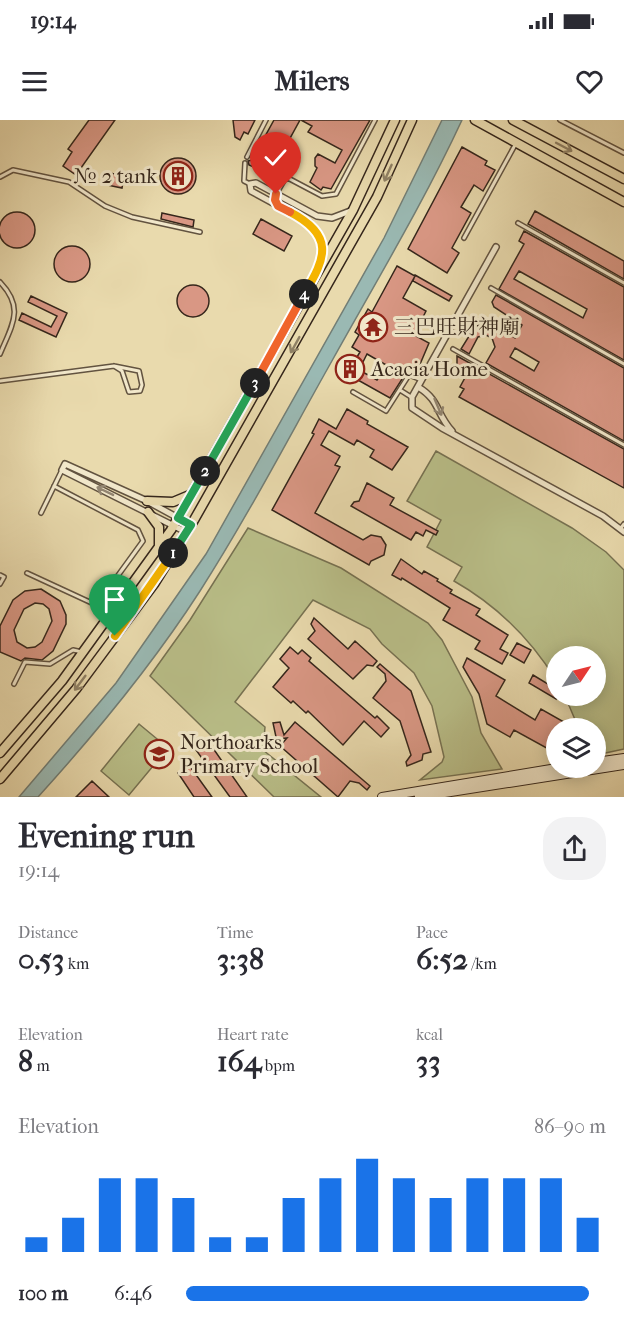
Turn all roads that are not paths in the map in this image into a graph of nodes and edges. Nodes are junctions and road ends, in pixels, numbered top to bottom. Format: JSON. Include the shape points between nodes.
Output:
{"nodes":[{"id":1,"x":266,"y":120,"type":"edge"},
{"id":2,"x":375,"y":120,"type":"edge"},
{"id":3,"x":395,"y":120,"type":"edge"},
{"id":4,"x":412,"y":120,"type":"edge"},
{"id":5,"x":475,"y":120,"type":"edge"},
{"id":6,"x":513,"y":120,"type":"edge"},
{"id":7,"x":560,"y":120,"type":"edge"},
{"id":8,"x":516,"y":144,"type":"junction"},
{"id":9,"x":624,"y":153,"type":"edge"},
{"id":10,"x":247,"y":158,"type":"dead end"},
{"id":11,"x":245,"y":163,"type":"dead end"},
{"id":12,"x":0,"y":177,"type":"edge"},
{"id":13,"x":624,"y":179,"type":"edge"},
{"id":14,"x":249,"y":184,"type":"junction"},
{"id":15,"x":276,"y":194,"type":"junction"},
{"id":16,"x":624,"y":202,"type":"edge"},
{"id":17,"x":278,"y":206,"type":"junction"},
{"id":18,"x":353,"y":210,"type":"junction"},
{"id":19,"x":518,"y":223,"type":"dead end"},
{"id":20,"x":200,"y":232,"type":"dead end"},
{"id":21,"x":464,"y":238,"type":"dead end"},
{"id":22,"x":496,"y":247,"type":"dead end"},
{"id":23,"x":320,"y":269,"type":"junction"},
{"id":24,"x":0,"y":282,"type":"edge"},
{"id":25,"x":624,"y":283,"type":"edge"},
{"id":26,"x":491,"y":288,"type":"dead end"},
{"id":27,"x":453,"y":350,"type":"dead end"},
{"id":28,"x":0,"y":354,"type":"edge"},
{"id":29,"x":624,"y":364,"type":"edge"},
{"id":30,"x":114,"y":366,"type":"junction"},
{"id":31,"x":422,"y":380,"type":"junction"},
{"id":32,"x":0,"y":381,"type":"edge"},
{"id":33,"x":418,"y":387,"type":"junction"},
{"id":34,"x":400,"y":390,"type":"junction"},
{"id":35,"x":353,"y":392,"type":"dead end"},
{"id":36,"x":412,"y":397,"type":"junction"},
{"id":37,"x":453,"y":432,"type":"junction"},
{"id":38,"x":624,"y":445,"type":"edge"},
{"id":39,"x":62,"y":470,"type":"junction"},
{"id":40,"x":54,"y":486,"type":"junction"},
{"id":41,"x":193,"y":494,"type":"junction"},
{"id":42,"x":147,"y":501,"type":"junction"},
{"id":43,"x":148,"y":512,"type":"junction"},
{"id":44,"x":41,"y":513,"type":"dead end"},
{"id":45,"x":176,"y":521,"type":"junction"},
{"id":46,"x":189,"y":528,"type":"junction"},
{"id":47,"x":623,"y":528,"type":"edge"},
{"id":48,"x":159,"y":548,"type":"junction"},
{"id":49,"x":27,"y":573,"type":"dead end"},
{"id":50,"x":0,"y":575,"type":"edge"},
{"id":51,"x":0,"y":584,"type":"edge"},
{"id":52,"x":84,"y":652,"type":"junction"},
{"id":53,"x":14,"y":684,"type":"dead end"},
{"id":54,"x":0,"y":753,"type":"edge"},
{"id":55,"x":624,"y":758,"type":"edge"},
{"id":56,"x":606,"y":761,"type":"edge"},
{"id":57,"x":624,"y":765,"type":"edge"},
{"id":58,"x":546,"y":771,"type":"edge"},
{"id":59,"x":0,"y":779,"type":"edge"},
{"id":60,"x":461,"y":790,"type":"edge"},
{"id":61,"x":382,"y":797,"type":"edge"},
{"id":62,"x":419,"y":797,"type":"edge"}],
"edges":[{"from":1,"to":10,"type":"lane"},
{"from":2,"to":15,"type":"lane","via":[[336,194],[322,196],[286,177]]},
{"from":3,"to":18,"type":"main road"},
{"from":4,"to":46,"type":"main road","one_way":true,"via":[[377,197]]},
{"from":5,"to":8,"type":"main road"},
{"from":6,"to":13,"type":"main road","one_way":true},
{"from":7,"to":9,"type":"lane"},
{"from":8,"to":16,"type":"main road"},
{"from":8,"to":21,"type":"lane"},
{"from":11,"to":14,"type":"lane","via":[[244,181]]},
{"from":12,"to":20,"type":"lane","via":[[13,170],[57,178],[119,213]]},
{"from":14,"to":15,"type":"street","via":[[256,183]]},
{"from":14,"to":17,"type":"street","via":[[250,191]]},
{"from":15,"to":17,"type":"lane"},
{"from":15,"to":18,"type":"street","via":[[317,216],[332,218]]},
{"from":17,"to":23,"type":"street","via":[[317,230],[322,248]]},
{"from":18,"to":23,"type":"main road"},
{"from":19,"to":25,"type":"lane"},
{"from":22,"to":31,"type":"street"},
{"from":23,"to":41,"type":"main road"},
{"from":24,"to":28,"type":"lane","via":[[16,310]]},
{"from":26,"to":29,"type":"lane"},
{"from":27,"to":38,"type":"lane"},
{"from":30,"to":30,"type":"lane","via":[[122,371],[129,392],[140,391],[138,371]]},
{"from":30,"to":32,"type":"lane"},
{"from":31,"to":33,"type":"street"},
{"from":31,"to":34,"type":"lane","via":[[409,375]]},
{"from":33,"to":36,"type":"street"},
{"from":33,"to":37,"type":"street","one_way":true,"via":[[434,398]]},
{"from":34,"to":35,"type":"lane","via":[[386,411]]},
{"from":34,"to":36,"type":"lane"},
{"from":36,"to":37,"type":"street","via":[[415,412]]},
{"from":37,"to":47,"type":"street"},
{"from":39,"to":40,"type":"lane"},
{"from":39,"to":42,"type":"street","via":[[64,464]]},
{"from":43,"to":39,"type":"street","one_way":true},
{"from":40,"to":44,"type":"lane"},
{"from":40,"to":49,"type":"lane","via":[[138,530],[143,541],[98,603]]},
{"from":41,"to":42,"type":"main road","via":[[165,503]]},
{"from":41,"to":45,"type":"main road"},
{"from":42,"to":45,"type":"street"},
{"from":43,"to":45,"type":"street"},
{"from":43,"to":48,"type":"main road","via":[[159,527]]},
{"from":45,"to":46,"type":"street"},
{"from":45,"to":48,"type":"main road"},
{"from":46,"to":59,"type":"main road","one_way":true,"via":[[154,584],[76,689]]},
{"from":48,"to":52,"type":"main road"},
{"from":50,"to":51,"type":"lane","via":[[4,577]]},
{"from":52,"to":53,"type":"lane","via":[[73,650],[50,664],[26,662]]},
{"from":52,"to":54,"type":"main road"},
{"from":55,"to":56,"type":"main road"},
{"from":57,"to":60,"type":"main road"},
{"from":58,"to":60,"type":"main road"},
{"from":60,"to":61,"type":"main road"},
{"from":60,"to":62,"type":"main road"}]}
